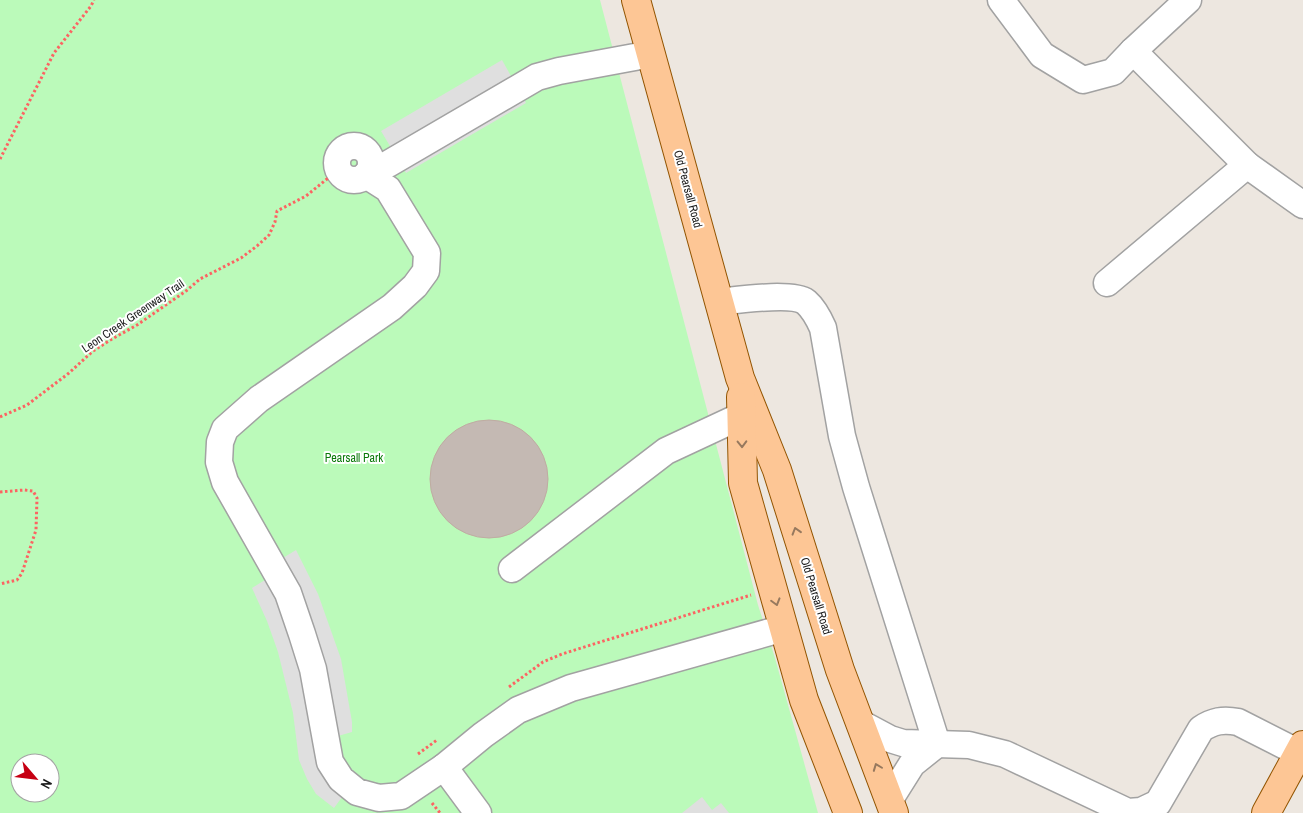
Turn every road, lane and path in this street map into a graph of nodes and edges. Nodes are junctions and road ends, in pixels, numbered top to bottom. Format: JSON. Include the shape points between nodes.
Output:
{"nodes":[{"id":1,"x":94,"y":0,"type":"edge"},
{"id":2,"x":636,"y":0,"type":"edge"},
{"id":3,"x":1000,"y":0,"type":"edge"},
{"id":4,"x":1188,"y":0,"type":"edge"},
{"id":5,"x":1132,"y":50,"type":"junction"},
{"id":6,"x":651,"y":54,"type":"junction"},
{"id":7,"x":0,"y":160,"type":"edge"},
{"id":8,"x":1247,"y":165,"type":"junction"},
{"id":9,"x":338,"y":170,"type":"joint"},
{"id":10,"x":369,"y":170,"type":"junction"},
{"id":11,"x":1303,"y":205,"type":"edge"},
{"id":12,"x":1107,"y":283,"type":"dead end"},
{"id":13,"x":719,"y":302,"type":"junction"},
{"id":14,"x":740,"y":378,"type":"junction"},
{"id":15,"x":741,"y":416,"type":"junction"},
{"id":16,"x":0,"y":417,"type":"edge"},
{"id":17,"x":0,"y":492,"type":"edge"},
{"id":18,"x":512,"y":569,"type":"dead end"},
{"id":19,"x":0,"y":584,"type":"edge"},
{"id":20,"x":784,"y":628,"type":"junction"},
{"id":21,"x":860,"y":724,"type":"junction"},
{"id":22,"x":937,"y":744,"type":"junction"},
{"id":23,"x":1301,"y":749,"type":"edge"},
{"id":24,"x":444,"y":767,"type":"junction"},
{"id":25,"x":892,"y":806,"type":"edge"},
{"id":26,"x":478,"y":813,"type":"edge"},
{"id":27,"x":848,"y":813,"type":"edge"},
{"id":28,"x":1266,"y":813,"type":"edge"}],
"edges":[{"from":1,"to":7,"type":"path","via":[[54,53]]},
{"from":2,"to":6,"type":"main road","name":"Old Pearsall Road"},
{"from":3,"to":5,"type":"lane","via":[[1042,55],[1083,80],[1113,72]]},
{"from":4,"to":5,"type":"lane"},
{"from":5,"to":8,"type":"lane"},
{"from":6,"to":10,"type":"lane","via":[[537,77],[388,164]]},
{"from":6,"to":13,"type":"main road","name":"Old Pearsall Road"},
{"from":8,"to":11,"type":"lane"},
{"from":8,"to":12,"type":"lane"},
{"from":9,"to":10,"type":"lane","via":[[340,152],[350,146],[368,152]]},
{"from":9,"to":16,"type":"path","name":"Leon Creek Greenway Trail","via":[[306,196],[277,211],[269,234],[241,258],[200,279],[137,326],[93,351],[27,405]]},
{"from":10,"to":24,"type":"lane","via":[[388,190],[427,253],[426,271],[392,307],[259,399],[225,429],[220,442],[219,462],[225,482],[288,593],[313,669],[330,762],[340,779],[364,794],[379,798],[400,796]]},
{"from":13,"to":14,"type":"main road","name":"Old Pearsall Road"},
{"from":13,"to":22,"type":"lane","via":[[783,296],[804,301],[824,328],[842,436]]},
{"from":14,"to":15,"type":"main road","name":"Old Pearsall Road"},
{"from":21,"to":14,"type":"main road","name":"Old Pearsall Road","one_way":true,"via":[[777,470]]},
{"from":15,"to":18,"type":"lane","via":[[666,451]]},
{"from":15,"to":20,"type":"main road","name":"Old Pearsall Road","one_way":true,"via":[[743,483]]},
{"from":17,"to":19,"type":"path","via":[[33,491],[37,498],[36,530],[22,574],[17,580]]},
{"from":20,"to":24,"type":"lane","via":[[572,688],[518,710]]},
{"from":20,"to":27,"type":"main road","name":"Old Pearsall Road","via":[[804,700]]},
{"from":21,"to":22,"type":"lane","via":[[904,743]]},
{"from":25,"to":21,"type":"main road","name":"Old Pearsall Road","one_way":true},
{"from":22,"to":23,"type":"lane","via":[[969,745],[1005,754],[1128,812],[1141,811],[1158,803],[1201,729],[1211,722],[1238,722]]},
{"from":22,"to":25,"type":"lane","via":[[912,764]]},
{"from":23,"to":28,"type":"main road"},
{"from":24,"to":26,"type":"lane"}]}
